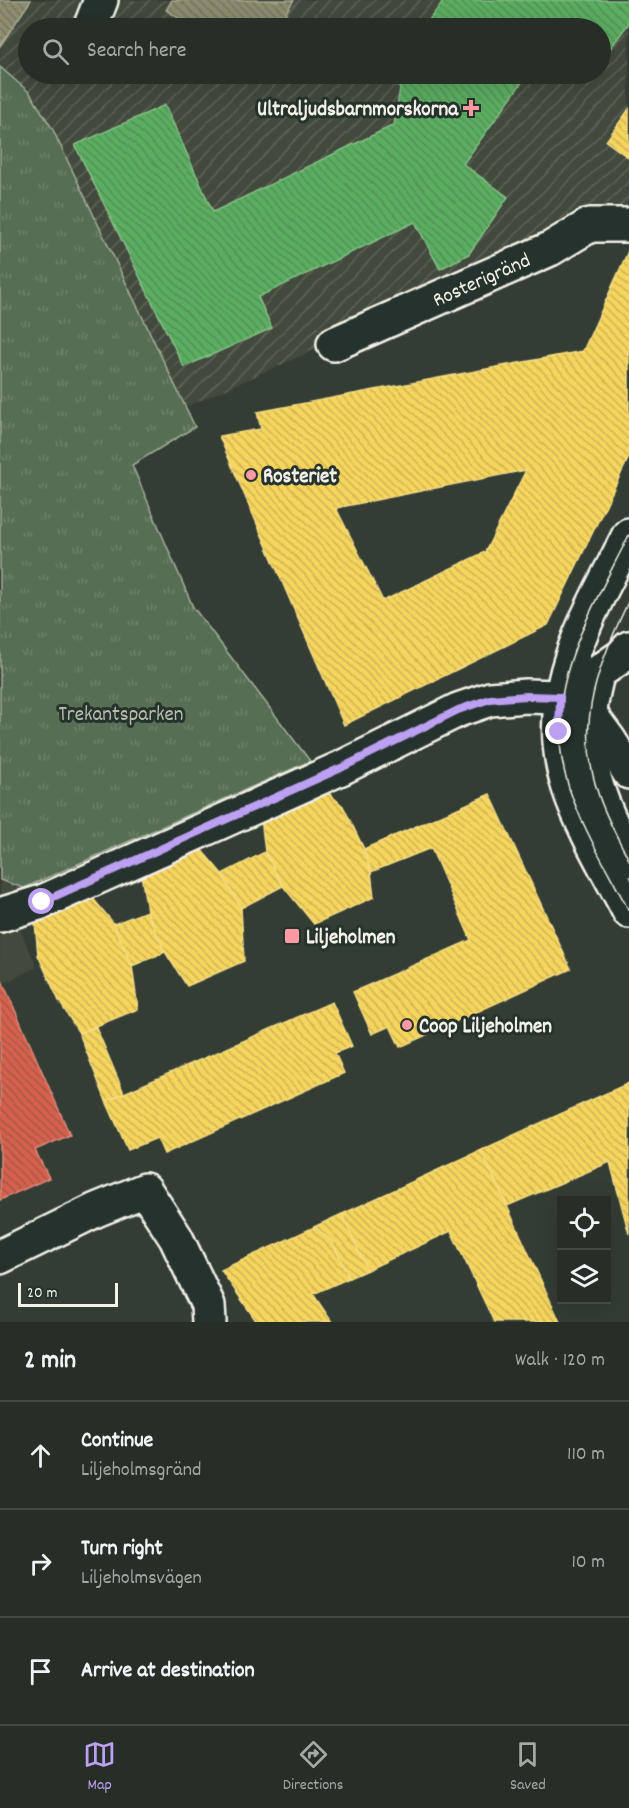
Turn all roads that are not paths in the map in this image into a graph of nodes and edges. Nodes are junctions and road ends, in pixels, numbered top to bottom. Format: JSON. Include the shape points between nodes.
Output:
{"nodes":[{"id":1,"x":101,"y":0,"type":"edge"},
{"id":2,"x":94,"y":18,"type":"edge"},
{"id":3,"x":629,"y":225,"type":"edge"},
{"id":4,"x":334,"y":344,"type":"dead end"},
{"id":5,"x":629,"y":536,"type":"edge"},
{"id":6,"x":629,"y":648,"type":"edge"},
{"id":7,"x":597,"y":675,"type":"junction"},
{"id":8,"x":560,"y":697,"type":"junction"},
{"id":9,"x":589,"y":713,"type":"junction"},
{"id":10,"x":629,"y":772,"type":"edge"},
{"id":11,"x":629,"y":860,"type":"edge"},
{"id":12,"x":629,"y":911,"type":"edge"},
{"id":13,"x":0,"y":915,"type":"edge"},
{"id":14,"x":0,"y":1257,"type":"edge"},
{"id":15,"x":209,"y":1322,"type":"edge"}],
"edges":[{"from":1,"to":2,"type":"street"},
{"from":3,"to":4,"type":"street","name":"Rosterigränd","via":[[590,225],[550,249]]},
{"from":5,"to":8,"type":"street","via":[[579,637]]},
{"from":6,"to":7,"type":"street"},
{"from":7,"to":8,"type":"street"},
{"from":7,"to":9,"type":"street"},
{"from":8,"to":9,"type":"street"},
{"from":8,"to":12,"type":"street","via":[[559,732],[569,789]]},
{"from":8,"to":13,"type":"street","via":[[490,699],[458,710],[341,768],[42,902]]},
{"from":9,"to":10,"type":"street"},
{"from":9,"to":11,"type":"street","via":[[588,749],[598,794]]},
{"from":14,"to":15,"type":"street","via":[[146,1190],[176,1238],[208,1305]]}]}
